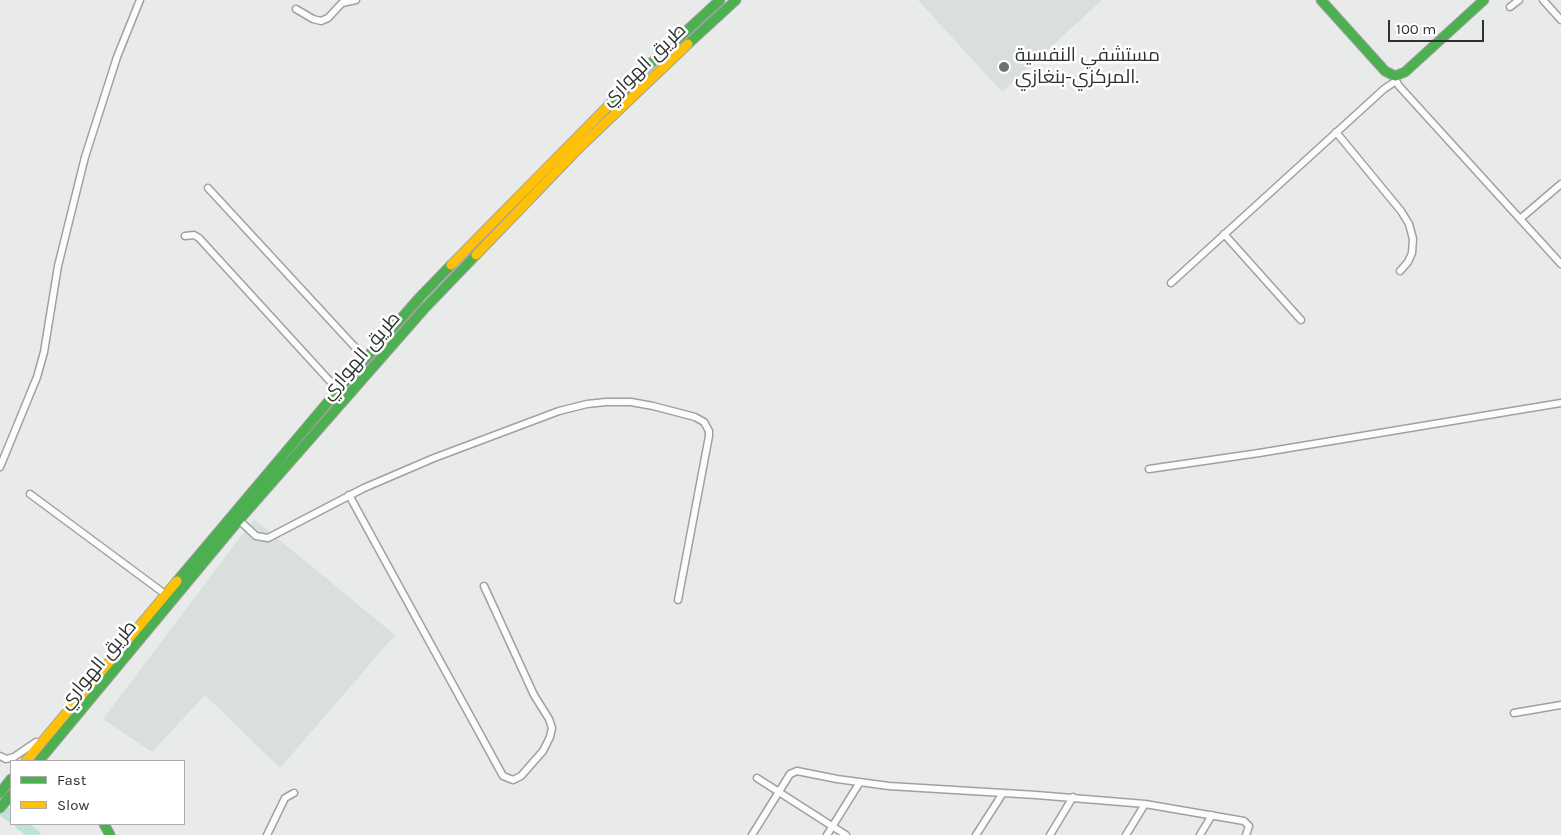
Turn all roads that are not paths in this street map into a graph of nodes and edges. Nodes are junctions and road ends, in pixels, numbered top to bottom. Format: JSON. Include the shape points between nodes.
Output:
{"nodes":[{"id":1,"x":140,"y":0,"type":"edge"},
{"id":2,"x":356,"y":0,"type":"edge"},
{"id":3,"x":720,"y":0,"type":"edge"},
{"id":4,"x":736,"y":0,"type":"edge"},
{"id":5,"x":1321,"y":0,"type":"edge"},
{"id":6,"x":1484,"y":0,"type":"edge"},
{"id":7,"x":1519,"y":0,"type":"edge"},
{"id":8,"x":1543,"y":0,"type":"edge"},
{"id":9,"x":1510,"y":7,"type":"dead end"},
{"id":10,"x":296,"y":9,"type":"dead end"},
{"id":11,"x":1561,"y":20,"type":"edge"},
{"id":12,"x":647,"y":67,"type":"junction"},
{"id":13,"x":654,"y":75,"type":"junction"},
{"id":14,"x":1396,"y":79,"type":"junction"},
{"id":15,"x":1336,"y":132,"type":"junction"},
{"id":16,"x":1561,"y":184,"type":"edge"},
{"id":17,"x":208,"y":188,"type":"dead end"},
{"id":18,"x":1520,"y":219,"type":"junction"},
{"id":19,"x":1224,"y":234,"type":"junction"},
{"id":20,"x":185,"y":236,"type":"dead end"},
{"id":21,"x":1561,"y":264,"type":"edge"},
{"id":22,"x":1400,"y":271,"type":"dead end"},
{"id":23,"x":1171,"y":283,"type":"dead end"},
{"id":24,"x":1301,"y":320,"type":"dead end"},
{"id":25,"x":365,"y":358,"type":"junction"},
{"id":26,"x":338,"y":390,"type":"junction"},
{"id":27,"x":1561,"y":403,"type":"edge"},
{"id":28,"x":0,"y":467,"type":"edge"},
{"id":29,"x":1149,"y":469,"type":"dead end"},
{"id":30,"x":30,"y":494,"type":"dead end"},
{"id":31,"x":349,"y":495,"type":"junction"},
{"id":32,"x":239,"y":520,"type":"junction"},
{"id":33,"x":484,"y":586,"type":"dead end"},
{"id":34,"x":166,"y":594,"type":"junction"},
{"id":35,"x":678,"y":600,"type":"dead end"},
{"id":36,"x":1561,"y":705,"type":"edge"},
{"id":37,"x":1514,"y":713,"type":"dead end"},
{"id":38,"x":52,"y":731,"type":"junction"},
{"id":39,"x":0,"y":756,"type":"edge"},
{"id":40,"x":27,"y":760,"type":"edge"},
{"id":41,"x":40,"y":760,"type":"edge"},
{"id":42,"x":756,"y":778,"type":"dead end"},
{"id":43,"x":10,"y":780,"type":"edge"},
{"id":44,"x":860,"y":782,"type":"junction"},
{"id":45,"x":779,"y":792,"type":"junction"},
{"id":46,"x":0,"y":793,"type":"edge"},
{"id":47,"x":294,"y":793,"type":"dead end"},
{"id":48,"x":1003,"y":793,"type":"junction"},
{"id":49,"x":10,"y":796,"type":"edge"},
{"id":50,"x":1073,"y":797,"type":"junction"},
{"id":51,"x":1145,"y":804,"type":"junction"},
{"id":52,"x":0,"y":808,"type":"edge"},
{"id":53,"x":1212,"y":815,"type":"junction"},
{"id":54,"x":832,"y":826,"type":"junction"},
{"id":55,"x":267,"y":835,"type":"edge"},
{"id":56,"x":752,"y":835,"type":"edge"},
{"id":57,"x":827,"y":835,"type":"edge"},
{"id":58,"x":846,"y":835,"type":"edge"},
{"id":59,"x":976,"y":835,"type":"edge"},
{"id":60,"x":1050,"y":835,"type":"edge"},
{"id":61,"x":1126,"y":835,"type":"edge"},
{"id":62,"x":1200,"y":835,"type":"edge"},
{"id":63,"x":1246,"y":835,"type":"edge"}],
"edges":[{"from":1,"to":28,"type":"street","via":[[117,57],[85,157],[58,266],[37,377]]},
{"from":2,"to":10,"type":"street","via":[[342,3],[321,21]]},
{"from":3,"to":12,"type":"main road","name":"طريق الهواري"},
{"from":4,"to":13,"type":"main road","name":"طريق الهواري"},
{"from":5,"to":14,"type":"main road"},
{"from":6,"to":14,"type":"main road"},
{"from":7,"to":9,"type":"street"},
{"from":8,"to":11,"type":"street"},
{"from":12,"to":13,"type":"main road"},
{"from":12,"to":25,"type":"main road","name":"طريق الهواري","via":[[469,246]]},
{"from":13,"to":32,"type":"main road","name":"طريق الهواري","via":[[466,263]]},
{"from":14,"to":15,"type":"street"},
{"from":14,"to":18,"type":"street"},
{"from":15,"to":19,"type":"street"},
{"from":15,"to":22,"type":"street","via":[[1402,211],[1409,224],[1412,253]]},
{"from":16,"to":18,"type":"street"},
{"from":17,"to":25,"type":"street"},
{"from":18,"to":21,"type":"street"},
{"from":19,"to":23,"type":"street"},
{"from":19,"to":24,"type":"street"},
{"from":20,"to":26,"type":"street","via":[[199,238]]},
{"from":25,"to":26,"type":"main road","name":"طريق الهواري"},
{"from":26,"to":34,"type":"main road","name":"طريق الهواري"},
{"from":27,"to":29,"type":"street","via":[[1259,454]]},
{"from":30,"to":34,"type":"street"},
{"from":31,"to":32,"type":"street","via":[[268,538],[256,536]]},
{"from":31,"to":33,"type":"street","via":[[503,776],[516,780],[543,751],[552,728]]},
{"from":31,"to":35,"type":"street","via":[[434,458],[559,411],[588,404],[631,402],[695,417],[704,422],[710,436]]},
{"from":32,"to":41,"type":"main road","name":"طريق الهواري"},
{"from":34,"to":38,"type":"main road","name":"طريق الهواري"},
{"from":36,"to":37,"type":"street"},
{"from":38,"to":39,"type":"street","via":[[14,757],[6,759]]},
{"from":38,"to":40,"type":"main road","name":"طريق الهواري"},
{"from":42,"to":45,"type":"street"},
{"from":43,"to":46,"type":"main road"},
{"from":44,"to":45,"type":"street","via":[[795,771]]},
{"from":44,"to":48,"type":"street"},
{"from":44,"to":54,"type":"street"},
{"from":45,"to":54,"type":"street"},
{"from":45,"to":56,"type":"street"},
{"from":47,"to":55,"type":"street","via":[[286,798]]},
{"from":48,"to":50,"type":"street"},
{"from":48,"to":59,"type":"street"},
{"from":49,"to":52,"type":"main road"},
{"from":50,"to":51,"type":"street"},
{"from":50,"to":60,"type":"street"},
{"from":51,"to":53,"type":"street"},
{"from":51,"to":61,"type":"street"},
{"from":53,"to":62,"type":"street"},
{"from":53,"to":63,"type":"street","via":[[1246,822]]},
{"from":54,"to":57,"type":"street"},
{"from":54,"to":58,"type":"street"}]}
